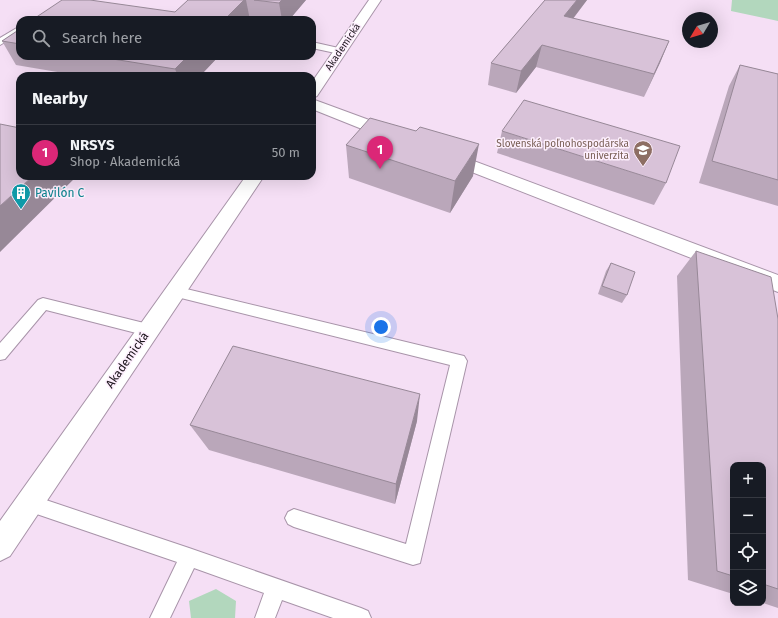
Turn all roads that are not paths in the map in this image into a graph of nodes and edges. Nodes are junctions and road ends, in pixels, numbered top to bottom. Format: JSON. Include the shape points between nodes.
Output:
{"nodes":[{"id":1,"x":374,"y":0,"type":"edge"},
{"id":2,"x":16,"y":32,"type":"edge"},
{"id":3,"x":0,"y":42,"type":"edge"},
{"id":4,"x":316,"y":46,"type":"edge"},
{"id":5,"x":340,"y":51,"type":"junction"},
{"id":6,"x":316,"y":87,"type":"edge"},
{"id":7,"x":316,"y":106,"type":"edge"},
{"id":8,"x":407,"y":141,"type":"edge"},
{"id":9,"x":429,"y":149,"type":"edge"},
{"id":10,"x":252,"y":180,"type":"edge"},
{"id":11,"x":778,"y":284,"type":"edge"},
{"id":12,"x":174,"y":291,"type":"junction"},
{"id":13,"x":148,"y":330,"type":"junction"},
{"id":14,"x":0,"y":354,"type":"edge"},
{"id":15,"x":28,"y":502,"type":"junction"},
{"id":16,"x":294,"y":518,"type":"dead end"},
{"id":17,"x":0,"y":546,"type":"edge"},
{"id":18,"x":189,"y":557,"type":"junction"},
{"id":19,"x":276,"y":588,"type":"junction"},
{"id":20,"x":160,"y":618,"type":"edge"},
{"id":21,"x":265,"y":618,"type":"edge"},
{"id":22,"x":361,"y":618,"type":"edge"}],
"edges":[{"from":1,"to":5,"type":"street","name":"Akademická"},
{"from":2,"to":3,"type":"lane"},
{"from":4,"to":5,"type":"lane"},
{"from":5,"to":6,"type":"street","name":"Akademická"},
{"from":7,"to":8,"type":"street"},
{"from":9,"to":11,"type":"street"},
{"from":10,"to":12,"type":"street","name":"Akademická"},
{"from":12,"to":13,"type":"street","name":"Akademická"},
{"from":12,"to":16,"type":"lane","via":[[459,361],[413,556]]},
{"from":13,"to":14,"type":"lane","via":[[43,304]]},
{"from":13,"to":15,"type":"street","name":"Akademická"},
{"from":15,"to":17,"type":"street","name":"Akademická"},
{"from":15,"to":18,"type":"lane"},
{"from":18,"to":19,"type":"lane"},
{"from":18,"to":20,"type":"lane"},
{"from":19,"to":21,"type":"lane"},
{"from":19,"to":22,"type":"lane"}]}
